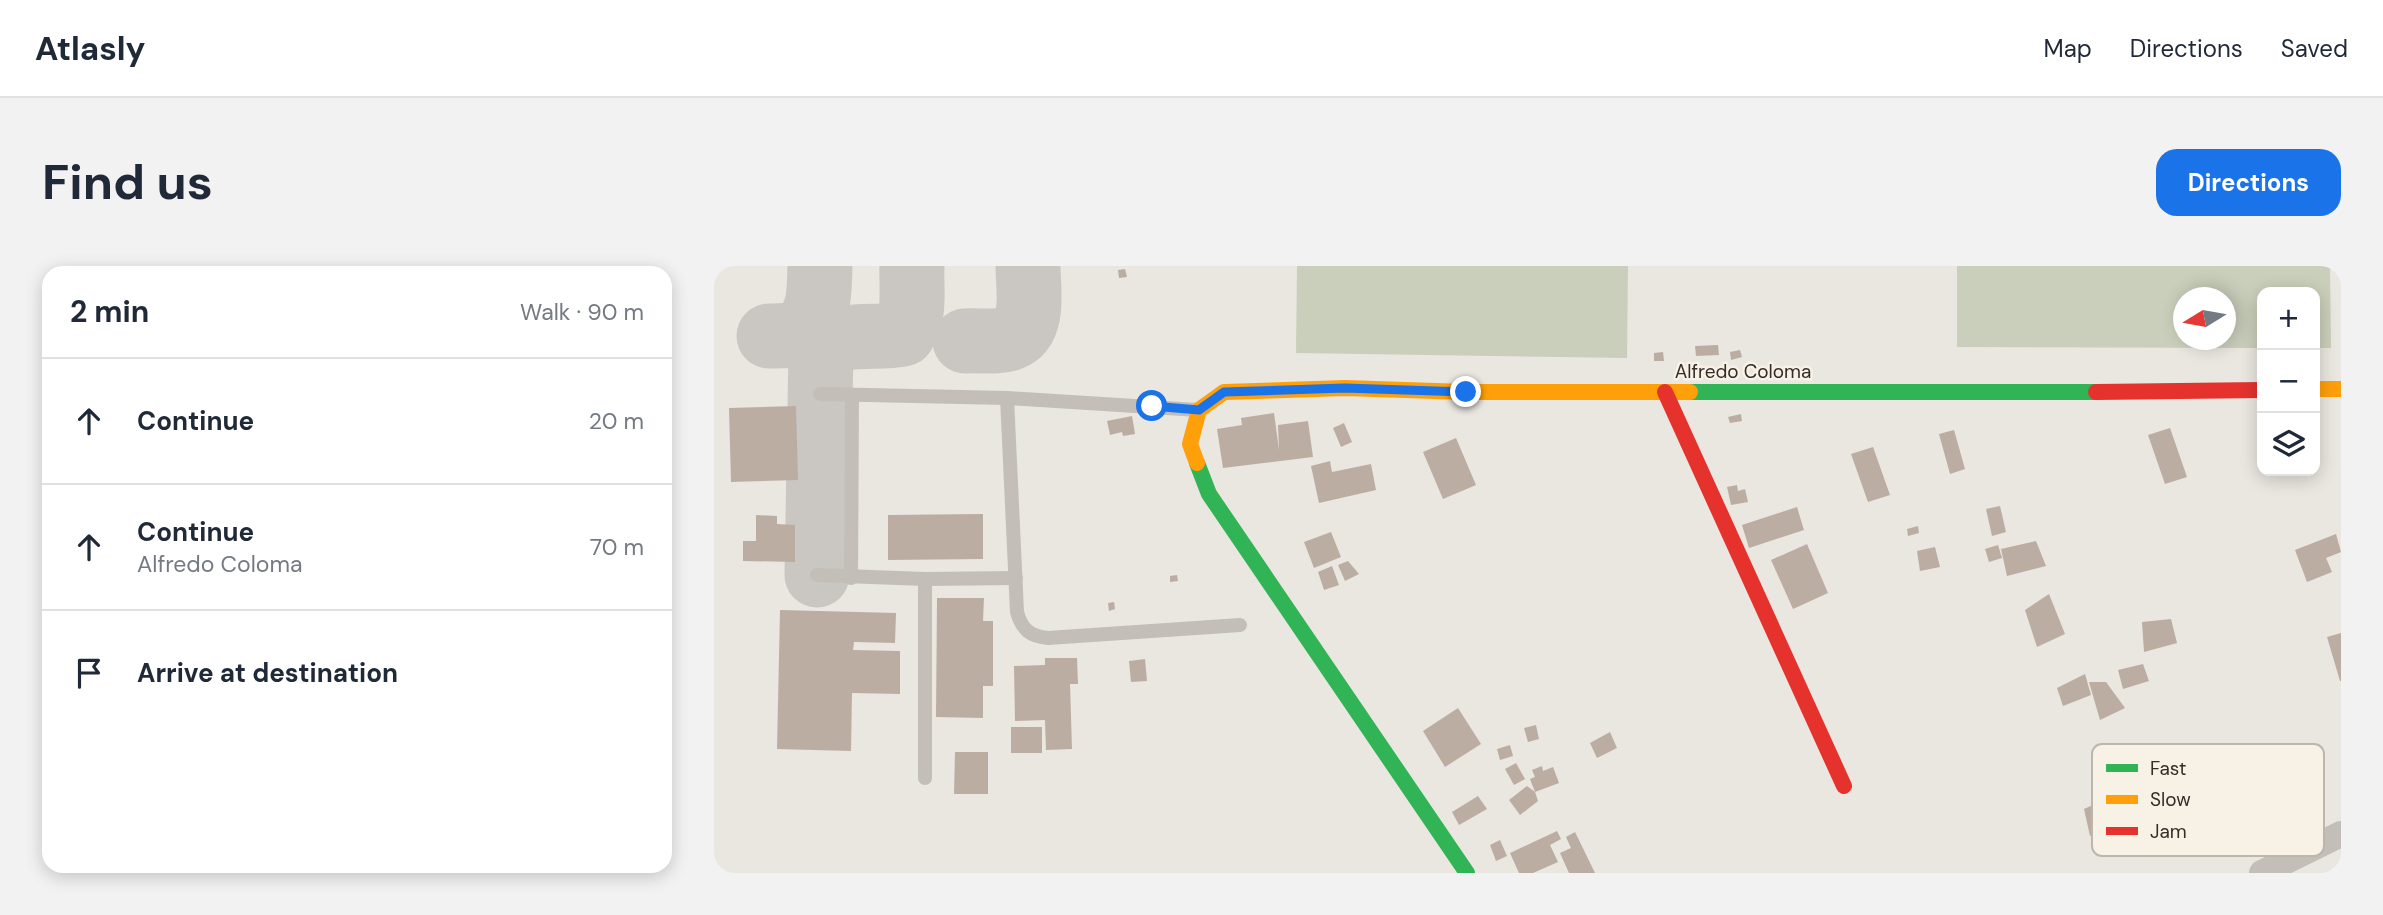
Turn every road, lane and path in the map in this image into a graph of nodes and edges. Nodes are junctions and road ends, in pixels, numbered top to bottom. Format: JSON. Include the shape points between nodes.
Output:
{"nodes":[{"id":1,"x":2320,"y":389,"type":"edge"},
{"id":2,"x":2341,"y":389,"type":"edge"},
{"id":3,"x":2257,"y":390,"type":"edge"},
{"id":4,"x":1665,"y":392,"type":"junction"},
{"id":5,"x":820,"y":394,"type":"dead end"},
{"id":6,"x":852,"y":396,"type":"junction"},
{"id":7,"x":1007,"y":398,"type":"junction"},
{"id":8,"x":1199,"y":410,"type":"junction"},
{"id":9,"x":817,"y":575,"type":"dead end"},
{"id":10,"x":851,"y":578,"type":"junction"},
{"id":11,"x":1016,"y":578,"type":"junction"},
{"id":12,"x":925,"y":579,"type":"junction"},
{"id":13,"x":1240,"y":625,"type":"dead end"},
{"id":14,"x":925,"y":778,"type":"dead end"},
{"id":15,"x":1844,"y":786,"type":"dead end"},
{"id":16,"x":2341,"y":834,"type":"edge"},
{"id":17,"x":2324,"y":842,"type":"edge"},
{"id":18,"x":2296,"y":856,"type":"edge"},
{"id":19,"x":1467,"y":873,"type":"edge"},
{"id":20,"x":2262,"y":873,"type":"edge"}],
"edges":[{"from":1,"to":2,"type":"street"},
{"from":3,"to":4,"type":"street","name":"Alfredo Coloma"},
{"from":4,"to":8,"type":"street","name":"Alfredo Coloma","via":[[1345,388],[1224,392]]},
{"from":4,"to":15,"type":"street"},
{"from":5,"to":6,"type":"lane"},
{"from":6,"to":7,"type":"lane"},
{"from":6,"to":10,"type":"lane"},
{"from":7,"to":8,"type":"lane"},
{"from":7,"to":11,"type":"lane"},
{"from":8,"to":19,"type":"street","via":[[1190,444],[1209,494]]},
{"from":9,"to":10,"type":"lane"},
{"from":10,"to":12,"type":"lane"},
{"from":11,"to":12,"type":"lane"},
{"from":11,"to":13,"type":"lane","via":[[1021,625],[1036,636]]},
{"from":12,"to":14,"type":"lane"},
{"from":16,"to":17,"type":"street"},
{"from":18,"to":20,"type":"street"}]}
